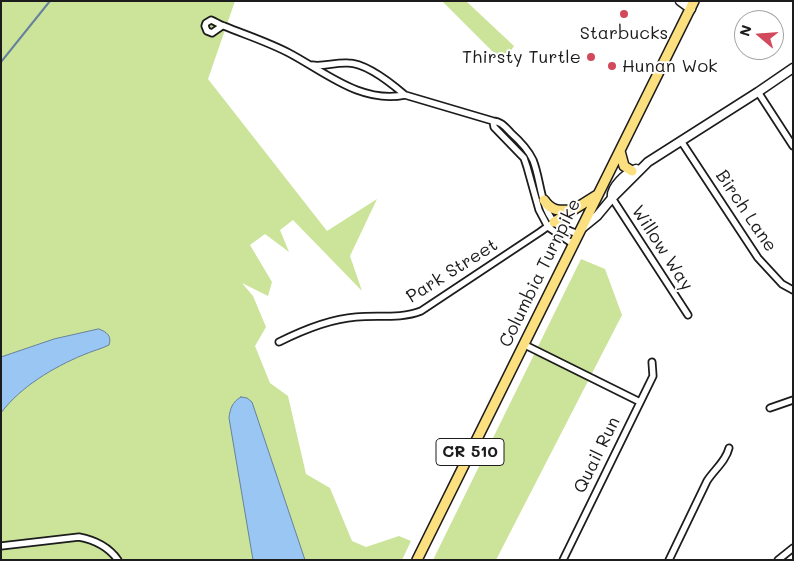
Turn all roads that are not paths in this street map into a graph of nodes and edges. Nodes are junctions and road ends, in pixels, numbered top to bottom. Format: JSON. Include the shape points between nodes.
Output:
{"nodes":[{"id":1,"x":680,"y":1,"type":"edge"},
{"id":2,"x":692,"y":5,"type":"edge"},
{"id":3,"x":222,"y":26,"type":"dead end"},
{"id":4,"x":311,"y":64,"type":"junction"},
{"id":5,"x":793,"y":68,"type":"edge"},
{"id":6,"x":758,"y":92,"type":"junction"},
{"id":7,"x":405,"y":95,"type":"junction"},
{"id":8,"x":493,"y":121,"type":"junction"},
{"id":9,"x":681,"y":141,"type":"junction"},
{"id":10,"x":793,"y":146,"type":"edge"},
{"id":11,"x":620,"y":151,"type":"junction"},
{"id":12,"x":642,"y":166,"type":"junction"},
{"id":13,"x":632,"y":171,"type":"junction"},
{"id":14,"x":597,"y":195,"type":"junction"},
{"id":15,"x":612,"y":198,"type":"junction"},
{"id":16,"x":544,"y":200,"type":"junction"},
{"id":17,"x":574,"y":210,"type":"junction"},
{"id":18,"x":551,"y":224,"type":"junction"},
{"id":19,"x":579,"y":232,"type":"junction"},
{"id":20,"x":573,"y":244,"type":"junction"},
{"id":21,"x":793,"y":290,"type":"edge"},
{"id":22,"x":688,"y":315,"type":"dead end"},
{"id":23,"x":279,"y":342,"type":"dead end"},
{"id":24,"x":523,"y":344,"type":"junction"},
{"id":25,"x":652,"y":362,"type":"dead end"},
{"id":26,"x":793,"y":400,"type":"edge"},
{"id":27,"x":640,"y":402,"type":"junction"},
{"id":28,"x":770,"y":408,"type":"dead end"},
{"id":29,"x":729,"y":448,"type":"dead end"},
{"id":30,"x":1,"y":546,"type":"edge"},
{"id":31,"x":793,"y":548,"type":"edge"},
{"id":32,"x":118,"y":560,"type":"edge"},
{"id":33,"x":417,"y":560,"type":"edge"},
{"id":34,"x":563,"y":560,"type":"edge"},
{"id":35,"x":669,"y":560,"type":"edge"},
{"id":36,"x":778,"y":560,"type":"edge"}],
"edges":[{"from":1,"to":2,"type":"main road"},
{"from":2,"to":11,"type":"main road","name":"Columbia Turnpike","number":"CR 510"},
{"from":3,"to":4,"type":"street","via":[[264,41]]},
{"from":4,"to":7,"type":"street","via":[[318,71],[359,92]]},
{"from":4,"to":7,"type":"street","via":[[323,66],[350,62],[367,68]]},
{"from":5,"to":6,"type":"main road"},
{"from":6,"to":9,"type":"main road"},
{"from":6,"to":10,"type":"street"},
{"from":7,"to":8,"type":"street"},
{"from":8,"to":16,"type":"street","via":[[498,121],[530,154]]},
{"from":8,"to":18,"type":"street","via":[[494,127],[524,158],[539,210]]},
{"from":9,"to":12,"type":"main road"},
{"from":9,"to":21,"type":"street","name":"Birch Lane","via":[[758,258],[782,284]]},
{"from":11,"to":13,"type":"main road","via":[[624,166]]},
{"from":11,"to":14,"type":"main road","name":"Columbia Turnpike","number":"CR 510"},
{"from":12,"to":13,"type":"main road"},
{"from":12,"to":15,"type":"main road"},
{"from":13,"to":15,"type":"main road","via":[[614,187]]},
{"from":14,"to":17,"type":"main road"},
{"from":14,"to":19,"type":"main road","name":"Columbia Turnpike","number":"CR 510"},
{"from":15,"to":19,"type":"main road"},
{"from":15,"to":22,"type":"street","name":"Willow Way"},
{"from":16,"to":17,"type":"main road","via":[[552,209]]},
{"from":16,"to":18,"type":"street"},
{"from":17,"to":18,"type":"main road"},
{"from":18,"to":19,"type":"street"},
{"from":18,"to":20,"type":"street"},
{"from":18,"to":23,"type":"street","name":"Park Street","via":[[421,311],[346,318],[311,327]]},
{"from":19,"to":20,"type":"main road","name":"Columbia Turnpike","number":"CR 510"},
{"from":20,"to":24,"type":"main road","name":"Columbia Turnpike","number":"CR 510"},
{"from":24,"to":27,"type":"street"},
{"from":24,"to":33,"type":"main road","name":"Columbia Turnpike","number":"CR 510"},
{"from":25,"to":27,"type":"street","name":"Quail Run","via":[[653,376]]},
{"from":26,"to":28,"type":"street"},
{"from":27,"to":34,"type":"street","name":"Quail Run"},
{"from":29,"to":35,"type":"street","via":[[727,457],[707,481]]},
{"from":30,"to":32,"type":"street","via":[[79,537],[103,545]]},
{"from":31,"to":36,"type":"street"}]}
